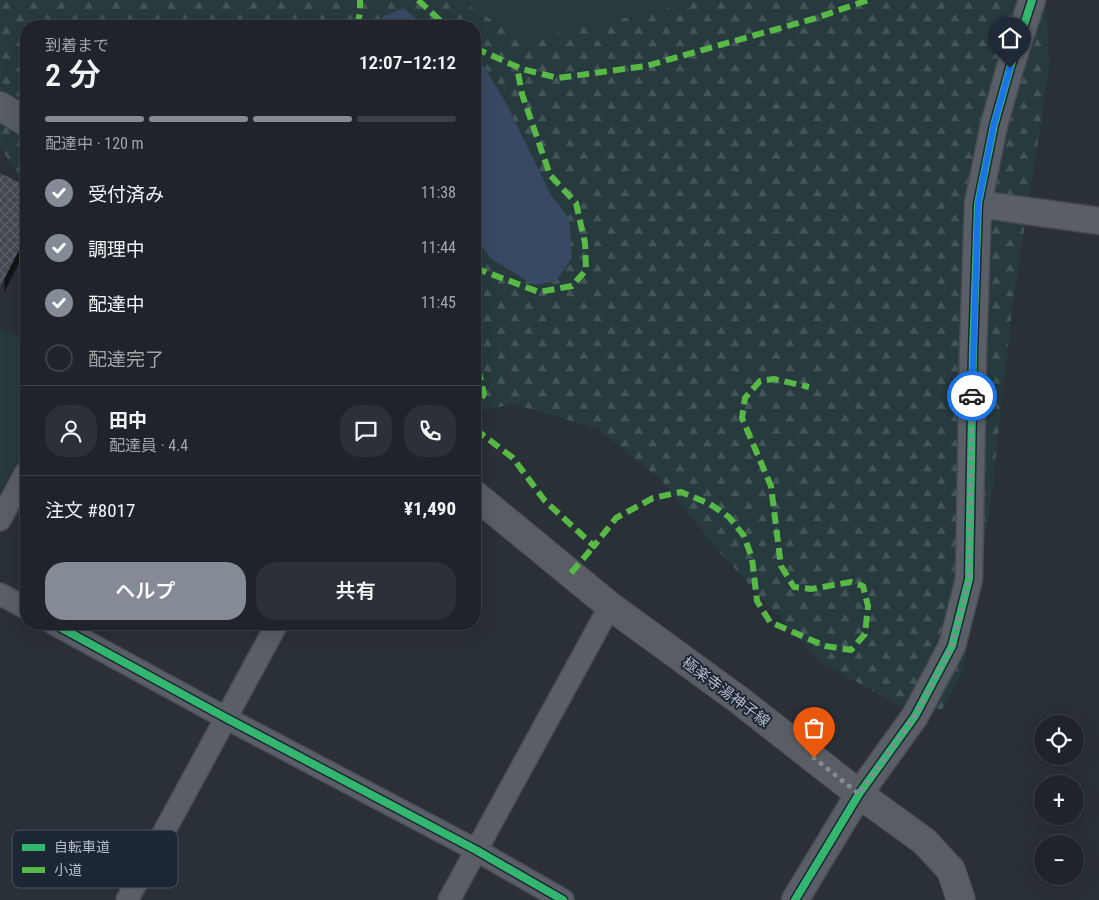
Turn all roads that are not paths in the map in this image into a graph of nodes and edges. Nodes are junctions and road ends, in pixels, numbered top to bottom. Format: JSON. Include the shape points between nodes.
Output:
{"nodes":[{"id":1,"x":1032,"y":0,"type":"edge"},
{"id":2,"x":0,"y":106,"type":"edge"},
{"id":3,"x":20,"y":118,"type":"edge"},
{"id":4,"x":978,"y":204,"type":"junction"},
{"id":5,"x":1099,"y":221,"type":"edge"},
{"id":6,"x":20,"y":483,"type":"edge"},
{"id":7,"x":481,"y":500,"type":"edge"},
{"id":8,"x":0,"y":520,"type":"edge"},
{"id":9,"x":0,"y":594,"type":"edge"},
{"id":10,"x":20,"y":605,"type":"edge"},
{"id":11,"x":610,"y":606,"type":"junction"},
{"id":12,"x":65,"y":630,"type":"edge"},
{"id":13,"x":274,"y":630,"type":"edge"},
{"id":14,"x":226,"y":718,"type":"junction"},
{"id":15,"x":859,"y":794,"type":"junction"},
{"id":16,"x":165,"y":830,"type":"edge"},
{"id":17,"x":476,"y":850,"type":"junction"},
{"id":18,"x":134,"y":888,"type":"edge"},
{"id":19,"x":127,"y":900,"type":"edge"},
{"id":20,"x":449,"y":900,"type":"edge"},
{"id":21,"x":563,"y":900,"type":"edge"},
{"id":22,"x":795,"y":900,"type":"edge"},
{"id":23,"x":962,"y":900,"type":"edge"}],
"edges":[{"from":1,"to":4,"type":"street","via":[[994,124]]},
{"from":2,"to":3,"type":"main road"},
{"from":4,"to":5,"type":"street"},
{"from":4,"to":15,"type":"street","via":[[969,579],[952,646],[915,716]]},
{"from":6,"to":8,"type":"street"},
{"from":7,"to":11,"type":"main road","name":"極楽寺湯神子線"},
{"from":9,"to":10,"type":"street"},
{"from":11,"to":15,"type":"main road","name":"極楽寺湯神子線","via":[[739,700]]},
{"from":11,"to":17,"type":"street"},
{"from":12,"to":14,"type":"street"},
{"from":13,"to":14,"type":"street"},
{"from":14,"to":16,"type":"street"},
{"from":14,"to":17,"type":"street"},
{"from":15,"to":22,"type":"street"},
{"from":15,"to":23,"type":"main road","name":"極楽寺湯神子線","via":[[924,841],[951,870]]},
{"from":17,"to":20,"type":"street"},
{"from":17,"to":21,"type":"street"},
{"from":18,"to":19,"type":"street"}]}
